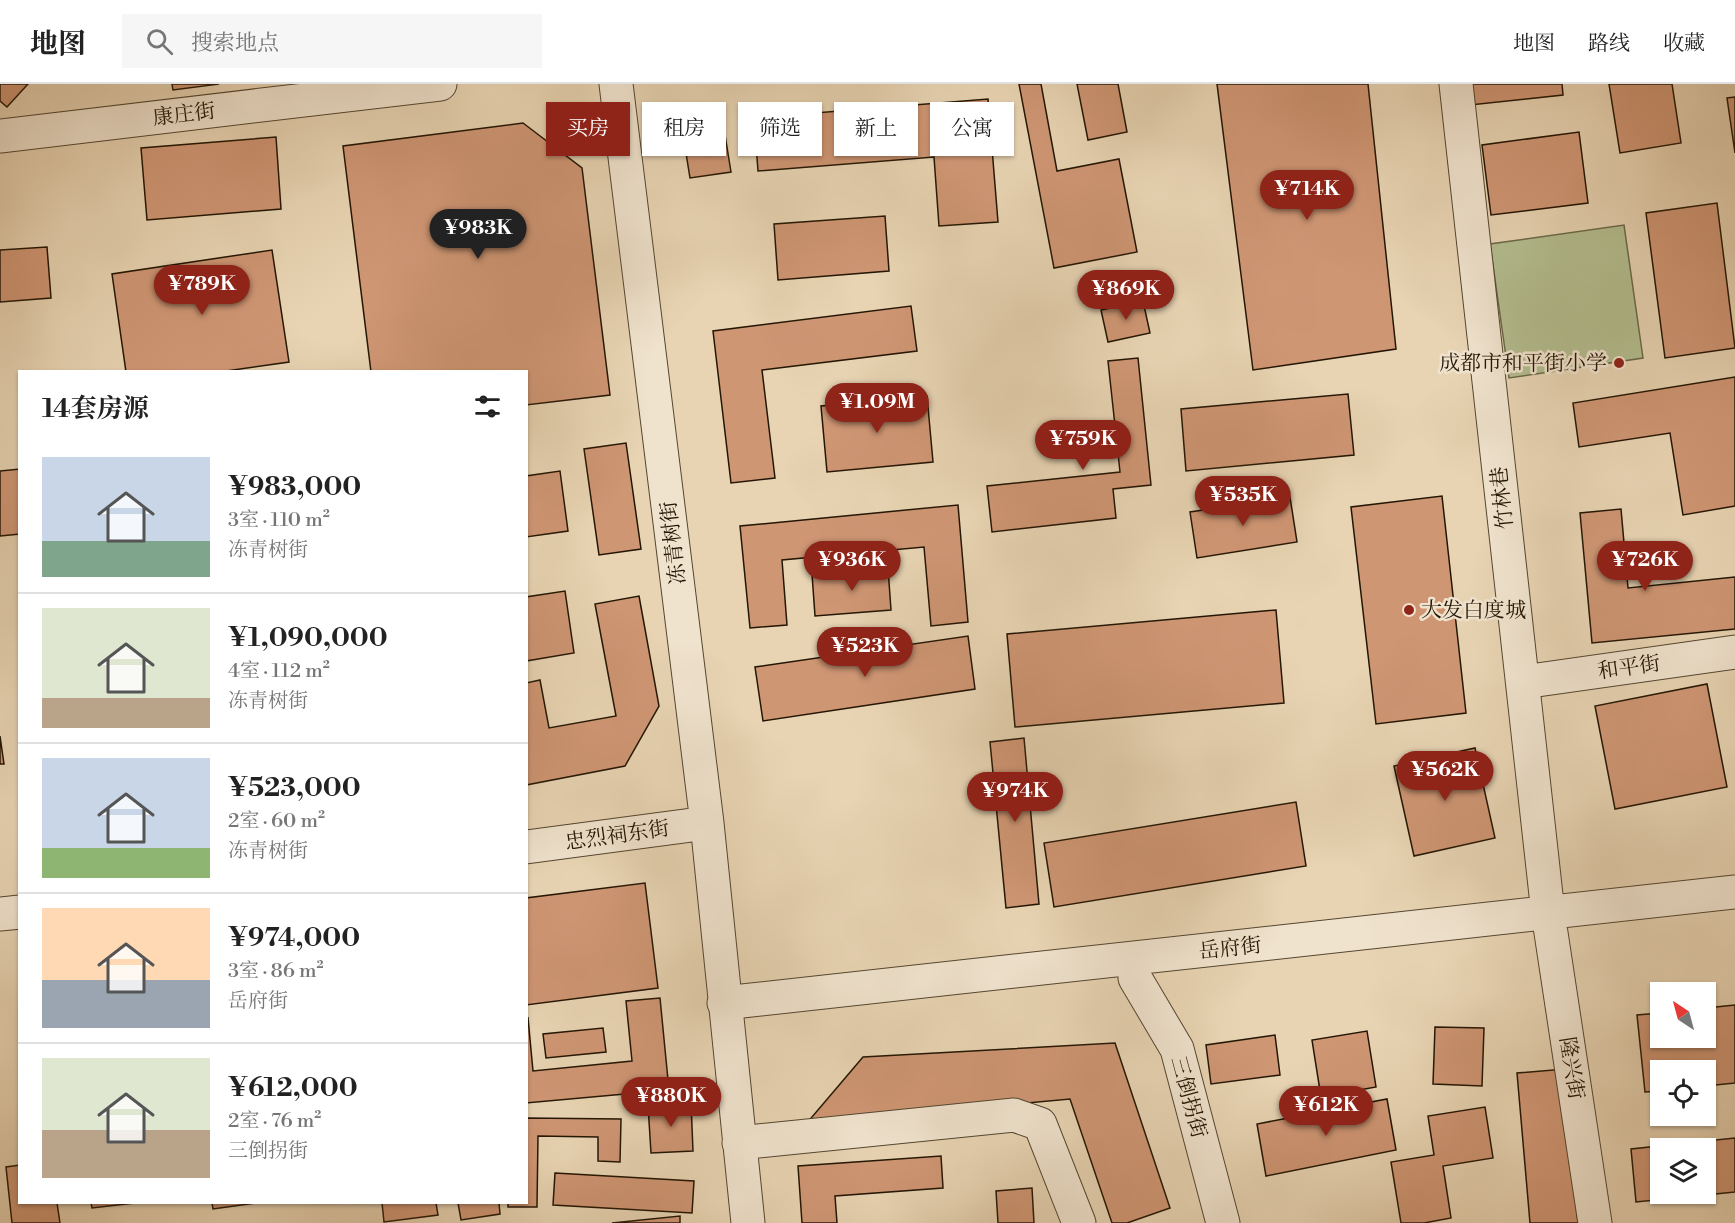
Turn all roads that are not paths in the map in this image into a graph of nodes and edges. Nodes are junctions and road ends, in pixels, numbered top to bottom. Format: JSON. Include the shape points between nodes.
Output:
{"nodes":[{"id":1,"x":440,"y":84,"type":"edge"},
{"id":2,"x":616,"y":84,"type":"edge"},
{"id":3,"x":1456,"y":84,"type":"edge"},
{"id":4,"x":0,"y":136,"type":"edge"},
{"id":5,"x":1735,"y":652,"type":"edge"},
{"id":6,"x":1523,"y":682,"type":"junction"},
{"id":7,"x":707,"y":823,"type":"junction"},
{"id":8,"x":528,"y":847,"type":"edge"},
{"id":9,"x":1735,"y":892,"type":"edge"},
{"id":10,"x":18,"y":912,"type":"edge"},
{"id":11,"x":1548,"y":913,"type":"junction"},
{"id":12,"x":0,"y":914,"type":"edge"},
{"id":13,"x":1136,"y":978,"type":"dead end"},
{"id":14,"x":724,"y":1004,"type":"junction"},
{"id":15,"x":739,"y":1143,"type":"junction"},
{"id":16,"x":748,"y":1223,"type":"edge"},
{"id":17,"x":1079,"y":1223,"type":"edge"},
{"id":18,"x":1223,"y":1223,"type":"edge"},
{"id":19,"x":1595,"y":1223,"type":"edge"}],
"edges":[{"from":1,"to":4,"type":"street","name":"康庄街"},
{"from":2,"to":7,"type":"street","name":"冻青树街"},
{"from":3,"to":6,"type":"street","name":"竹林巷"},
{"from":5,"to":6,"type":"street","name":"和平街"},
{"from":6,"to":11,"type":"street","name":"竹林巷"},
{"from":7,"to":8,"type":"street","name":"忠烈祠东街"},
{"from":7,"to":14,"type":"street","name":"冻青树街"},
{"from":9,"to":11,"type":"street","name":"岳府街"},
{"from":10,"to":12,"type":"street"},
{"from":11,"to":14,"type":"street","name":"岳府街"},
{"from":11,"to":19,"type":"street","name":"隆兴街"},
{"from":13,"to":18,"type":"street","name":"三倒拐街","via":[[1177,1049]]},
{"from":14,"to":15,"type":"street","name":"冻青树街"},
{"from":15,"to":16,"type":"street","name":"冻青树街"},
{"from":15,"to":17,"type":"street","via":[[1014,1115],[1040,1124]]}]}
